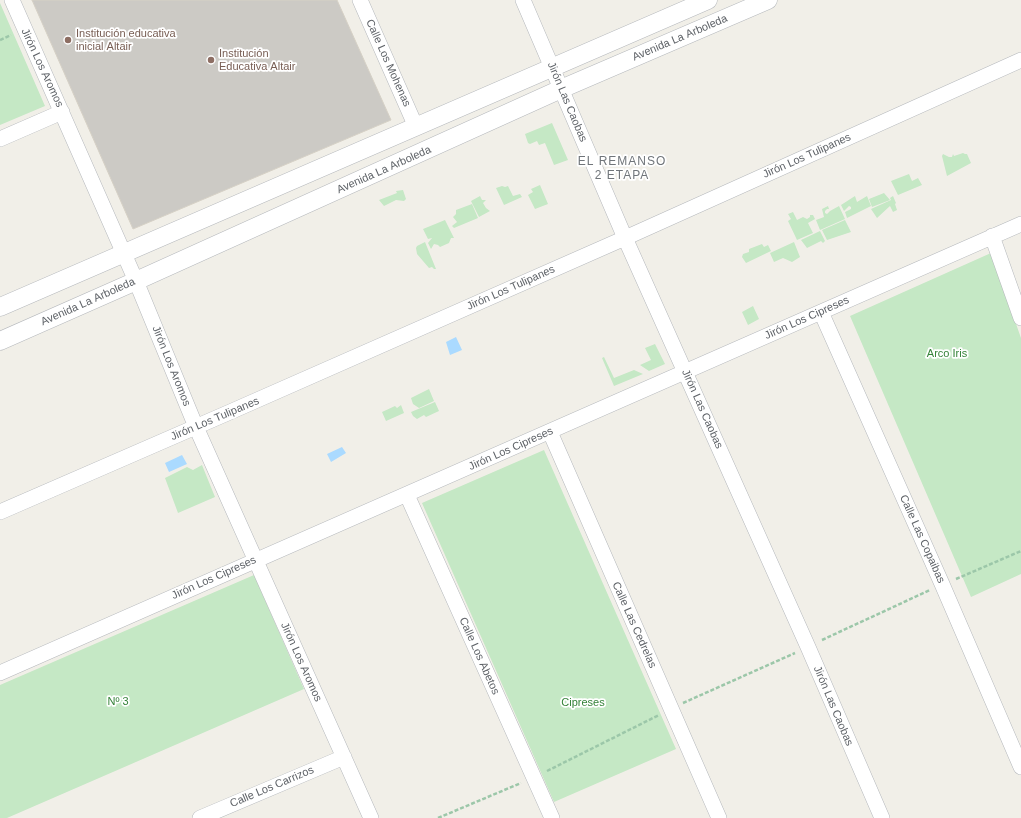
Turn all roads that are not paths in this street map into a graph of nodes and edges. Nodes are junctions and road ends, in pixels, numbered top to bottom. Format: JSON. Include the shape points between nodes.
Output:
{"nodes":[{"id":1,"x":12,"y":0,"type":"edge"},
{"id":2,"x":360,"y":0,"type":"edge"},
{"id":3,"x":523,"y":0,"type":"edge"},
{"id":4,"x":708,"y":0,"type":"edge"},
{"id":5,"x":768,"y":0,"type":"edge"},
{"id":6,"x":1021,"y":60,"type":"edge"},
{"id":7,"x":552,"y":67,"type":"junction"},
{"id":8,"x":561,"y":89,"type":"junction"},
{"id":9,"x":62,"y":112,"type":"junction"},
{"id":10,"x":416,"y":127,"type":"junction"},
{"id":11,"x":0,"y":138,"type":"edge"},
{"id":12,"x":1021,"y":224,"type":"edge"},
{"id":13,"x":992,"y":236,"type":"junction"},
{"id":14,"x":625,"y":238,"type":"junction"},
{"id":15,"x":123,"y":252,"type":"junction"},
{"id":16,"x":136,"y":281,"type":"junction"},
{"id":17,"x":0,"y":307,"type":"edge"},
{"id":18,"x":821,"y":312,"type":"junction"},
{"id":19,"x":1021,"y":318,"type":"edge"},
{"id":20,"x":0,"y":341,"type":"edge"},
{"id":21,"x":685,"y":372,"type":"junction"},
{"id":22,"x":196,"y":427,"type":"junction"},
{"id":23,"x":550,"y":432,"type":"junction"},
{"id":24,"x":407,"y":494,"type":"junction"},
{"id":25,"x":0,"y":512,"type":"edge"},
{"id":26,"x":255,"y":560,"type":"junction"},
{"id":27,"x":0,"y":673,"type":"edge"},
{"id":28,"x":344,"y":757,"type":"junction"},
{"id":29,"x":1021,"y":767,"type":"edge"},
{"id":30,"x":200,"y":818,"type":"edge"},
{"id":31,"x":371,"y":818,"type":"edge"},
{"id":32,"x":552,"y":818,"type":"edge"},
{"id":33,"x":719,"y":818,"type":"edge"},
{"id":34,"x":882,"y":818,"type":"edge"}],
"edges":[{"from":1,"to":9,"type":"street","name":"Jirón Los Aromos"},
{"from":2,"to":10,"type":"street","name":"Calle Los Mohenas"},
{"from":3,"to":7,"type":"street","name":"Jirón Las Caobas"},
{"from":4,"to":7,"type":"street"},
{"from":5,"to":8,"type":"street","name":"Avenida La Arboleda"},
{"from":6,"to":14,"type":"street","name":"Jirón Los Tulipanes"},
{"from":7,"to":8,"type":"street","name":"Jirón Las Caobas"},
{"from":7,"to":10,"type":"street"},
{"from":8,"to":14,"type":"street","name":"Jirón Las Caobas"},
{"from":8,"to":16,"type":"street","name":"Avenida La Arboleda"},
{"from":9,"to":11,"type":"street"},
{"from":9,"to":15,"type":"street","name":"Jirón Los Aromos"},
{"from":10,"to":15,"type":"street"},
{"from":12,"to":13,"type":"street","name":"Jirón Los Cipreses"},
{"from":13,"to":18,"type":"street","name":"Jirón Los Cipreses"},
{"from":13,"to":19,"type":"street"},
{"from":14,"to":21,"type":"street","name":"Jirón Las Caobas"},
{"from":14,"to":22,"type":"street","name":"Jirón Los Tulipanes"},
{"from":15,"to":16,"type":"street","name":"Jirón Los Aromos"},
{"from":15,"to":17,"type":"street"},
{"from":16,"to":20,"type":"street","name":"Avenida La Arboleda"},
{"from":16,"to":22,"type":"street","name":"Jirón Los Aromos"},
{"from":18,"to":21,"type":"street","name":"Jirón Los Cipreses"},
{"from":18,"to":29,"type":"street","name":"Calle Las Copaibas"},
{"from":21,"to":23,"type":"street","name":"Jirón Los Cipreses"},
{"from":21,"to":34,"type":"street","name":"Jirón Las Caobas"},
{"from":22,"to":25,"type":"street","name":"Jirón Los Tulipanes"},
{"from":22,"to":26,"type":"street","name":"Jirón Los Aromos"},
{"from":23,"to":24,"type":"street","name":"Jirón Los Cipreses"},
{"from":23,"to":33,"type":"street","name":"Calle Las Cedrelas"},
{"from":24,"to":26,"type":"street","name":"Jirón Los Cipreses"},
{"from":24,"to":32,"type":"street","name":"Calle Los Abetos"},
{"from":26,"to":27,"type":"street","name":"Jirón Los Cipreses"},
{"from":26,"to":28,"type":"street","name":"Jirón Los Aromos"},
{"from":28,"to":30,"type":"street","name":"Calle Los Carrizos"},
{"from":28,"to":31,"type":"street","name":"Jirón Los Aromos"}]}
